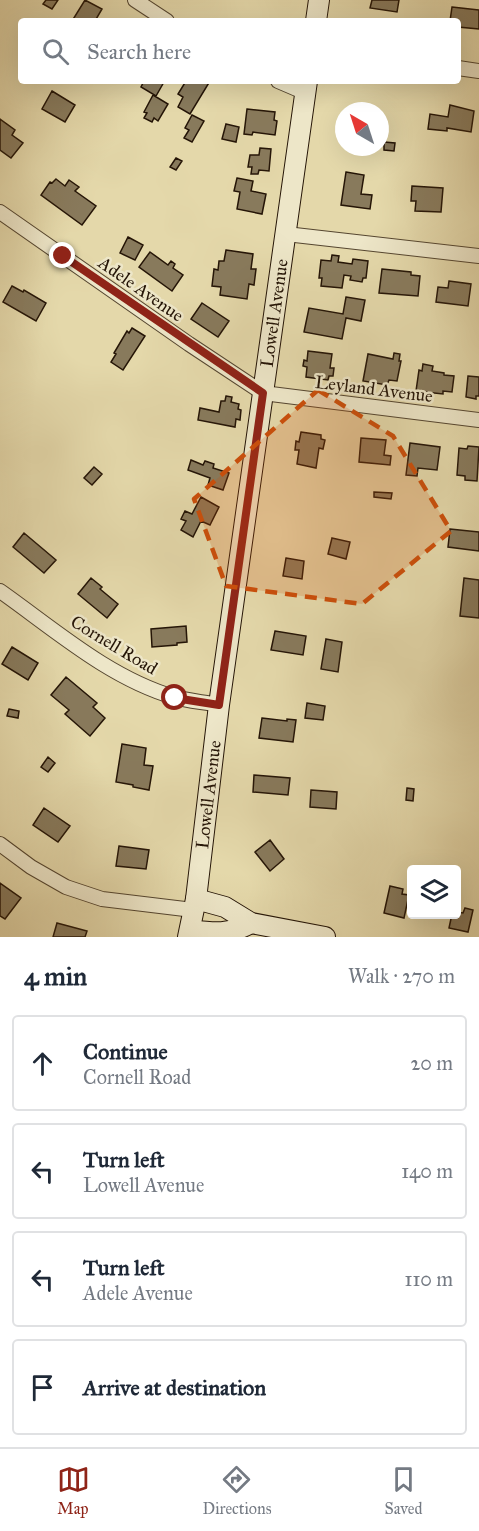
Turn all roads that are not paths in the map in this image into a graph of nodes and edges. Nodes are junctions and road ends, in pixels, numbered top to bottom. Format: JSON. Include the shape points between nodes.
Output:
{"nodes":[{"id":1,"x":135,"y":0,"type":"edge"},
{"id":2,"x":319,"y":0,"type":"edge"},
{"id":3,"x":162,"y":18,"type":"edge"},
{"id":4,"x":316,"y":18,"type":"edge"},
{"id":5,"x":461,"y":68,"type":"edge"},
{"id":6,"x":479,"y":71,"type":"edge"},
{"id":7,"x":307,"y":87,"type":"edge"},
{"id":8,"x":0,"y":212,"type":"edge"},
{"id":9,"x":286,"y":234,"type":"junction"},
{"id":10,"x":479,"y":256,"type":"edge"},
{"id":11,"x":263,"y":393,"type":"junction"},
{"id":12,"x":479,"y":420,"type":"edge"},
{"id":13,"x":0,"y":591,"type":"edge"},
{"id":14,"x":219,"y":705,"type":"junction"},
{"id":15,"x":0,"y":844,"type":"edge"},
{"id":16,"x":194,"y":904,"type":"junction"},
{"id":17,"x":251,"y":923,"type":"junction"},
{"id":18,"x":189,"y":933,"type":"edge"},
{"id":19,"x":325,"y":937,"type":"edge"}],
"edges":[{"from":1,"to":3,"type":"street"},
{"from":2,"to":4,"type":"main road"},
{"from":5,"to":6,"type":"street"},
{"from":7,"to":9,"type":"main road","name":"Lowell Avenue"},
{"from":8,"to":11,"type":"street","name":"Adele Avenue"},
{"from":9,"to":10,"type":"street"},
{"from":9,"to":11,"type":"main road","name":"Lowell Avenue"},
{"from":11,"to":12,"type":"street","name":"Leyland Avenue"},
{"from":11,"to":14,"type":"main road","name":"Lowell Avenue"},
{"from":13,"to":14,"type":"street","name":"Cornell Road","via":[[96,660],[134,681],[175,698]]},
{"from":14,"to":16,"type":"main road","name":"Lowell Avenue"},
{"from":15,"to":16,"type":"street","via":[[66,887],[102,899]]},
{"from":16,"to":17,"type":"main road","via":[[225,907]]},
{"from":16,"to":18,"type":"main road","name":"Lowell Avenue"},
{"from":17,"to":18,"type":"main road","via":[[236,932]]},
{"from":17,"to":19,"type":"main road"}]}
